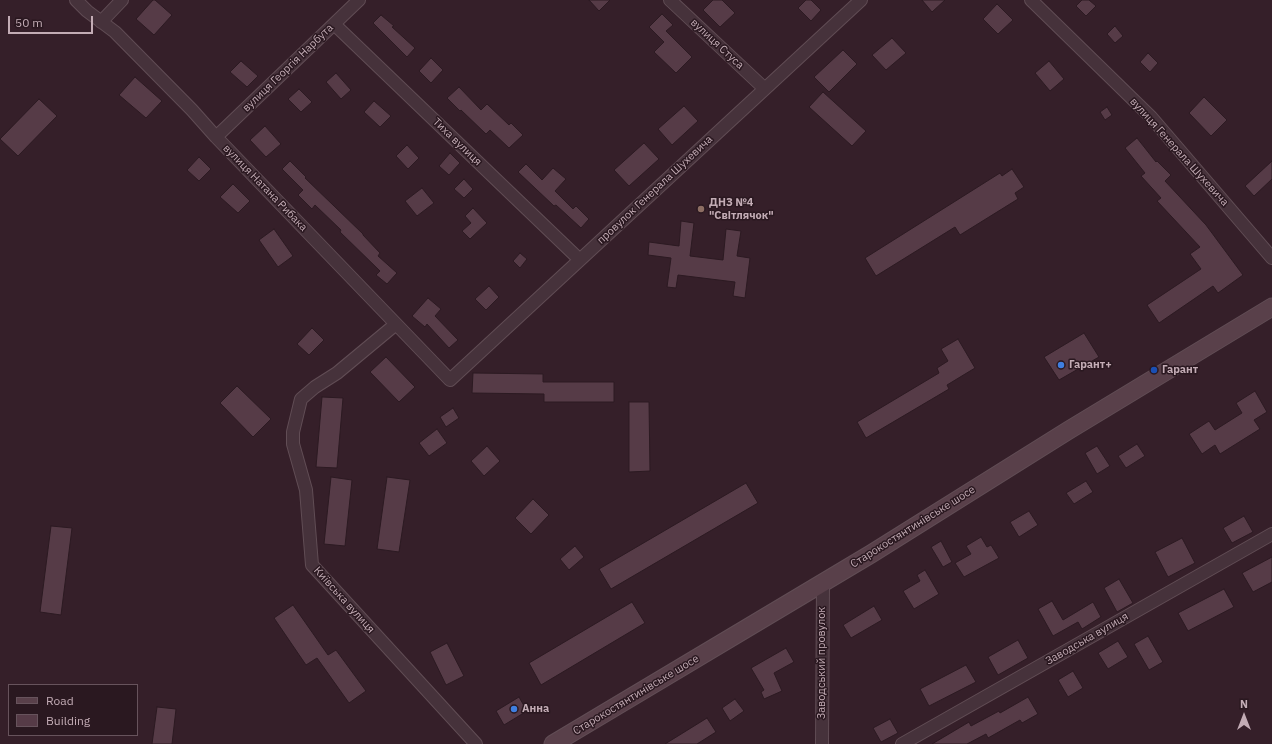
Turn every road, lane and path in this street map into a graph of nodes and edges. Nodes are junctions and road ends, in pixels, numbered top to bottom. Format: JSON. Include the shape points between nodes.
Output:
{"nodes":[{"id":1,"x":76,"y":0,"type":"edge"},
{"id":2,"x":122,"y":0,"type":"edge"},
{"id":3,"x":359,"y":0,"type":"edge"},
{"id":4,"x":670,"y":0,"type":"edge"},
{"id":5,"x":861,"y":0,"type":"edge"},
{"id":6,"x":1031,"y":0,"type":"edge"},
{"id":7,"x":101,"y":22,"type":"junction"},
{"id":8,"x":334,"y":24,"type":"junction"},
{"id":9,"x":765,"y":89,"type":"junction"},
{"id":10,"x":216,"y":136,"type":"junction"},
{"id":11,"x":1272,"y":258,"type":"edge"},
{"id":12,"x":580,"y":260,"type":"junction"},
{"id":13,"x":1272,"y":307,"type":"edge"},
{"id":14,"x":396,"y":324,"type":"junction"},
{"id":15,"x":450,"y":380,"type":"joint"},
{"id":16,"x":1272,"y":534,"type":"edge"},
{"id":17,"x":822,"y":583,"type":"junction"},
{"id":18,"x":476,"y":744,"type":"edge"},
{"id":19,"x":553,"y":744,"type":"edge"},
{"id":20,"x":822,"y":744,"type":"edge"},
{"id":21,"x":902,"y":744,"type":"edge"}],
"edges":[{"from":1,"to":7,"type":"street","name":"вулиця Натана Рибака"},
{"from":2,"to":7,"type":"street"},
{"from":3,"to":8,"type":"street","name":"вулиця Георгія Нарбута"},
{"from":4,"to":9,"type":"street","name":"вулиця Стуса"},
{"from":5,"to":9,"type":"street","name":"провулок Генерала Шухевича"},
{"from":6,"to":11,"type":"street","name":"вулиця Генерала Шухевича","via":[[1151,117]]},
{"from":7,"to":10,"type":"street","name":"вулиця Натана Рибака","via":[[115,32]]},
{"from":8,"to":10,"type":"street","name":"вулиця Георгія Нарбута"},
{"from":8,"to":12,"type":"street","name":"Тиха вулиця"},
{"from":9,"to":12,"type":"street","name":"провулок Генерала Шухевича"},
{"from":10,"to":14,"type":"street","name":"вулиця Натана Рибака"},
{"from":12,"to":15,"type":"street","name":"провулок Генерала Шухевича"},
{"from":13,"to":17,"type":"main road","name":"Старокостянтинівське шосе"},
{"from":14,"to":15,"type":"street","name":"вулиця Натана Рибака"},
{"from":14,"to":18,"type":"street","name":"Київська вулиця","via":[[337,373],[301,398],[294,426],[293,444],[306,490],[312,565]]},
{"from":16,"to":21,"type":"street","name":"Заводська вулиця"},
{"from":17,"to":19,"type":"main road","name":"Старокостянтинівське шосе"},
{"from":17,"to":20,"type":"street","name":"Заводський провулок"}]}
